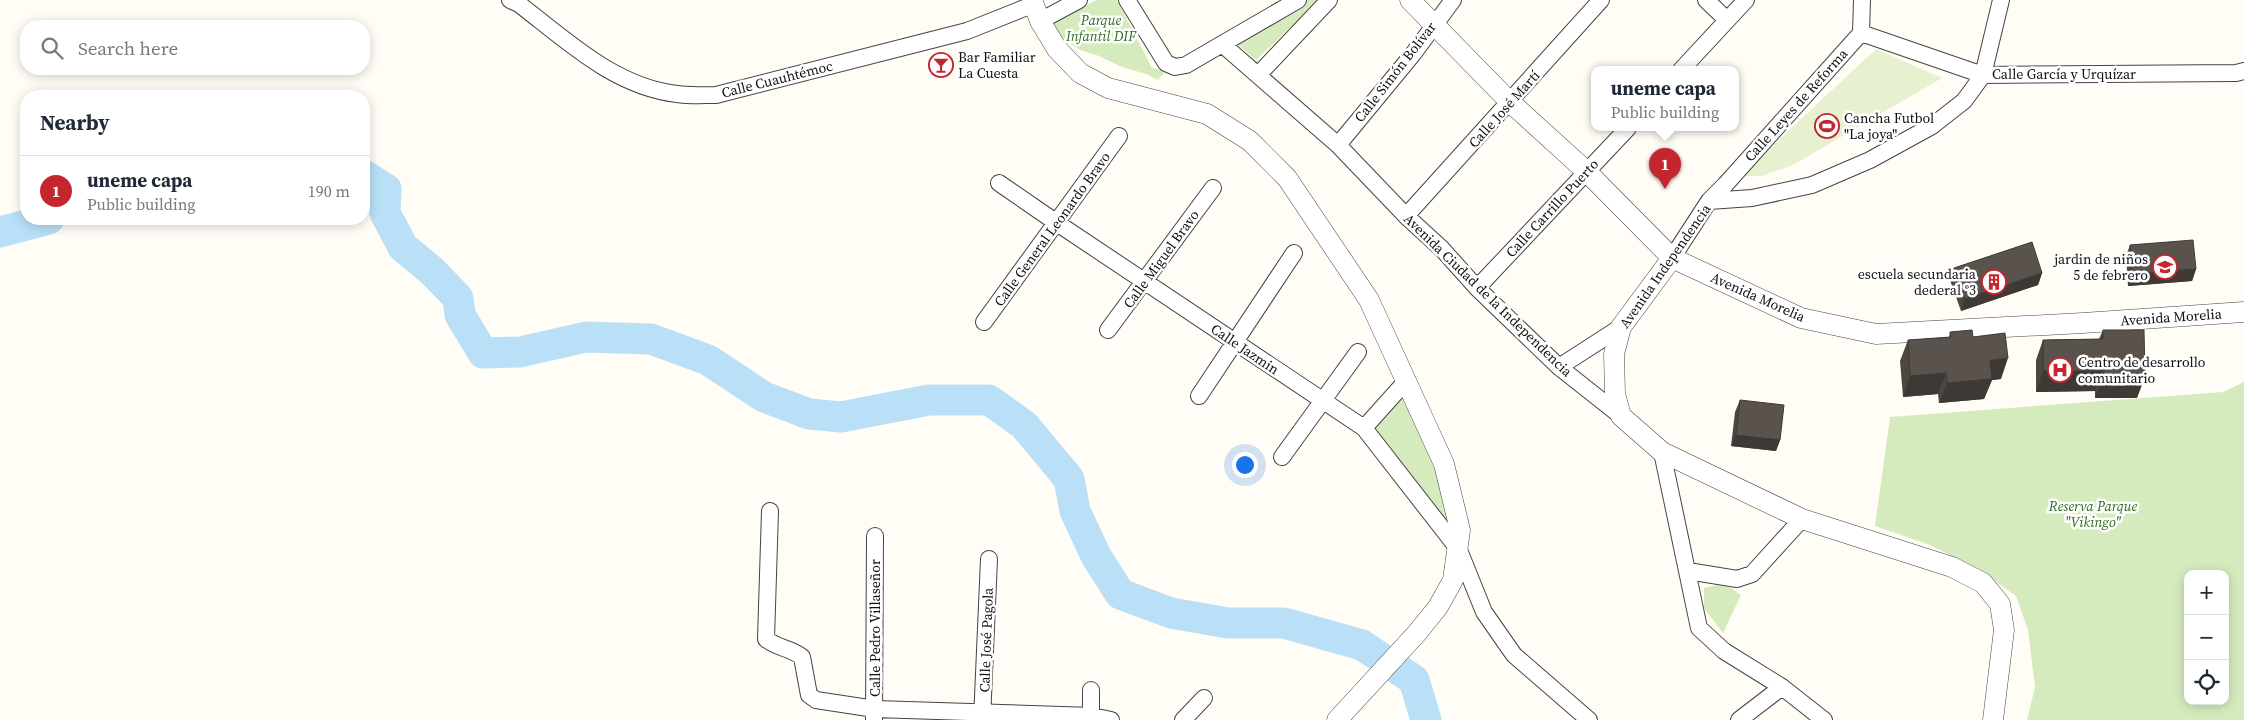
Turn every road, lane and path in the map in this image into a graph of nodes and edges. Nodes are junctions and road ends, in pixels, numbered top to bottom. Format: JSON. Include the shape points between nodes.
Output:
{"nodes":[{"id":1,"x":510,"y":0,"type":"edge"},
{"id":2,"x":1079,"y":0,"type":"edge"},
{"id":3,"x":1127,"y":0,"type":"edge"},
{"id":4,"x":1298,"y":0,"type":"edge"},
{"id":5,"x":1329,"y":0,"type":"edge"},
{"id":6,"x":1410,"y":0,"type":"edge"},
{"id":7,"x":1453,"y":0,"type":"edge"},
{"id":8,"x":1601,"y":0,"type":"edge"},
{"id":9,"x":1706,"y":0,"type":"edge"},
{"id":10,"x":1746,"y":0,"type":"edge"},
{"id":11,"x":1862,"y":0,"type":"edge"},
{"id":12,"x":2000,"y":0,"type":"edge"},
{"id":13,"x":1035,"y":8,"type":"edge"},
{"id":14,"x":1727,"y":20,"type":"junction"},
{"id":15,"x":1433,"y":24,"type":"junction"},
{"id":16,"x":1861,"y":33,"type":"junction"},
{"id":17,"x":1222,"y":44,"type":"junction"},
{"id":18,"x":1685,"y":66,"type":"edge"},
{"id":19,"x":2244,"y":71,"type":"edge"},
{"id":20,"x":1258,"y":75,"type":"junction"},
{"id":21,"x":1983,"y":75,"type":"junction"},
{"id":22,"x":1510,"y":102,"type":"junction"},
{"id":23,"x":1625,"y":131,"type":"edge"},
{"id":24,"x":1119,"y":136,"type":"dead end"},
{"id":25,"x":1338,"y":145,"type":"junction"},
{"id":26,"x":1587,"y":172,"type":"junction"},
{"id":27,"x":999,"y":182,"type":"dead end"},
{"id":28,"x":1213,"y":188,"type":"dead end"},
{"id":29,"x":1709,"y":201,"type":"junction"},
{"id":30,"x":1406,"y":216,"type":"junction"},
{"id":31,"x":1057,"y":224,"type":"junction"},
{"id":32,"x":1294,"y":253,"type":"dead end"},
{"id":33,"x":1672,"y":258,"type":"junction"},
{"id":34,"x":1144,"y":282,"type":"junction"},
{"id":35,"x":1477,"y":288,"type":"junction"},
{"id":36,"x":2244,"y":312,"type":"edge"},
{"id":37,"x":984,"y":322,"type":"dead end"},
{"id":38,"x":1620,"y":327,"type":"junction"},
{"id":39,"x":1108,"y":330,"type":"dead end"},
{"id":40,"x":1234,"y":342,"type":"junction"},
{"id":41,"x":1358,"y":352,"type":"dead end"},
{"id":42,"x":1560,"y":367,"type":"junction"},
{"id":43,"x":1407,"y":380,"type":"junction"},
{"id":44,"x":1199,"y":396,"type":"dead end"},
{"id":45,"x":1322,"y":400,"type":"junction"},
{"id":46,"x":1621,"y":416,"type":"junction"},
{"id":47,"x":1364,"y":428,"type":"junction"},
{"id":48,"x":1662,"y":452,"type":"junction"},
{"id":49,"x":1282,"y":457,"type":"dead end"},
{"id":50,"x":770,"y":511,"type":"dead end"},
{"id":51,"x":1802,"y":519,"type":"junction"},
{"id":52,"x":875,"y":536,"type":"dead end"},
{"id":53,"x":1458,"y":550,"type":"junction"},
{"id":54,"x":989,"y":559,"type":"dead end"},
{"id":55,"x":1688,"y":571,"type":"junction"},
{"id":56,"x":1782,"y":687,"type":"junction"},
{"id":57,"x":1090,"y":690,"type":"dead end"},
{"id":58,"x":1204,"y":698,"type":"dead end"},
{"id":59,"x":874,"y":714,"type":"edge"},
{"id":60,"x":982,"y":715,"type":"edge"},
{"id":61,"x":1092,"y":718,"type":"edge"},
{"id":62,"x":1111,"y":720,"type":"edge"},
{"id":63,"x":1183,"y":720,"type":"edge"},
{"id":64,"x":1337,"y":720,"type":"edge"},
{"id":65,"x":1589,"y":720,"type":"edge"},
{"id":66,"x":1739,"y":720,"type":"edge"},
{"id":67,"x":1824,"y":720,"type":"edge"},
{"id":68,"x":1993,"y":720,"type":"edge"}],
"edges":[{"from":1,"to":13,"type":"street","name":"Calle Cuauhtémoc","via":[[614,74],[653,89],[678,94],[716,95],[967,30]]},
{"from":2,"to":13,"type":"street","name":"Calle Cuauhtémoc"},
{"from":3,"to":17,"type":"street","via":[[1166,63],[1175,67],[1186,65]]},
{"from":4,"to":17,"type":"street"},
{"from":5,"to":20,"type":"street"},
{"from":6,"to":15,"type":"street","name":"Avenida Morelia"},
{"from":7,"to":15,"type":"street","name":"Calle Simón Bolívar"},
{"from":8,"to":22,"type":"street","name":"Calle José Martí"},
{"from":9,"to":14,"type":"street"},
{"from":10,"to":14,"type":"street"},
{"from":11,"to":16,"type":"street"},
{"from":12,"to":21,"type":"street","name":"Avenida Independencia"},
{"from":13,"to":43,"type":"street","via":[[1057,49],[1080,73],[1108,88],[1206,114],[1250,141],[1287,178],[1368,300]]},
{"from":14,"to":18,"type":"street"},
{"from":15,"to":22,"type":"street","name":"Avenida Morelia"},
{"from":15,"to":25,"type":"street","name":"Calle Simón Bolívar","via":[[1413,54]]},
{"from":16,"to":21,"type":"street","name":"Calle García y Urquízar"},
{"from":16,"to":29,"type":"street","name":"Calle Leyes de Reforma"},
{"from":17,"to":20,"type":"street","name":"Avenida Ciudad de la Independencia"},
{"from":19,"to":21,"type":"street","name":"Calle García y Urquízar"},
{"from":20,"to":25,"type":"street","name":"Avenida Ciudad de la Independencia"},
{"from":21,"to":29,"type":"street","name":"Avenida Independencia","via":[[1964,101],[1932,126],[1870,160],[1812,185],[1752,198]]},
{"from":22,"to":26,"type":"street","name":"Avenida Morelia"},
{"from":22,"to":30,"type":"street","name":"Calle José Martí"},
{"from":23,"to":26,"type":"street","name":"Calle Carrillo Puerto"},
{"from":24,"to":31,"type":"street","name":"Calle General Leonardo Bravo"},
{"from":25,"to":30,"type":"street","name":"Avenida Ciudad de la Independencia"},
{"from":26,"to":33,"type":"street","name":"Avenida Morelia"},
{"from":26,"to":35,"type":"street","name":"Calle Carrillo Puerto"},
{"from":27,"to":31,"type":"street","name":"Calle Jazmin"},
{"from":28,"to":34,"type":"street","name":"Calle Miguel Bravo"},
{"from":29,"to":33,"type":"street","name":"Avenida Independencia"},
{"from":30,"to":35,"type":"street","name":"Avenida Ciudad de la Independencia"},
{"from":31,"to":34,"type":"street","name":"Calle Jazmin"},
{"from":31,"to":37,"type":"street","name":"Calle General Leonardo Bravo"},
{"from":32,"to":40,"type":"street"},
{"from":33,"to":36,"type":"street","name":"Avenida Morelia","via":[[1801,318],[1876,334]]},
{"from":33,"to":38,"type":"street","name":"Avenida Independencia"},
{"from":34,"to":39,"type":"street","name":"Calle Miguel Bravo"},
{"from":34,"to":40,"type":"street","name":"Calle Jazmin"},
{"from":35,"to":42,"type":"street","name":"Avenida Ciudad de la Independencia"},
{"from":38,"to":42,"type":"street"},
{"from":38,"to":46,"type":"street","name":"Avenida Independencia","via":[[1614,354],[1615,394]]},
{"from":40,"to":44,"type":"street"},
{"from":40,"to":45,"type":"street","name":"Calle Jazmin"},
{"from":41,"to":45,"type":"street"},
{"from":42,"to":46,"type":"street","name":"Avenida Ciudad de la Independencia"},
{"from":43,"to":47,"type":"street"},
{"from":43,"to":53,"type":"street","via":[[1444,464],[1460,530]]},
{"from":45,"to":47,"type":"street","name":"Calle Jazmin"},
{"from":45,"to":49,"type":"street"},
{"from":46,"to":48,"type":"street","name":"Avenida Ciudad de la Independencia"},
{"from":47,"to":53,"type":"street","name":"Calle Jazmin"},
{"from":48,"to":51,"type":"street","name":"Avenida Ciudad de la Independencia"},
{"from":48,"to":55,"type":"street"},
{"from":50,"to":59,"type":"street","via":[[766,639],[774,646],[790,649],[802,657],[809,695],[816,700]]},
{"from":51,"to":55,"type":"street","via":[[1752,574],[1737,579]]},
{"from":51,"to":68,"type":"street","name":"Avenida Ciudad de la Independencia","via":[[1952,567],[1983,582],[2000,604],[2004,630]]},
{"from":52,"to":59,"type":"street","name":"Calle Pedro Villaseñor"},
{"from":53,"to":64,"type":"street","via":[[1452,580],[1438,607]]},
{"from":53,"to":65,"type":"street","name":"Calle Jazmin","via":[[1484,612],[1514,655]]},
{"from":54,"to":60,"type":"street","name":"Calle José Pagola"},
{"from":55,"to":56,"type":"street","via":[[1699,628],[1724,652]]},
{"from":56,"to":66,"type":"street"},
{"from":56,"to":67,"type":"street"},
{"from":57,"to":61,"type":"street"},
{"from":58,"to":63,"type":"street"},
{"from":59,"to":60,"type":"street"},
{"from":60,"to":61,"type":"street"},
{"from":61,"to":62,"type":"street"}]}
